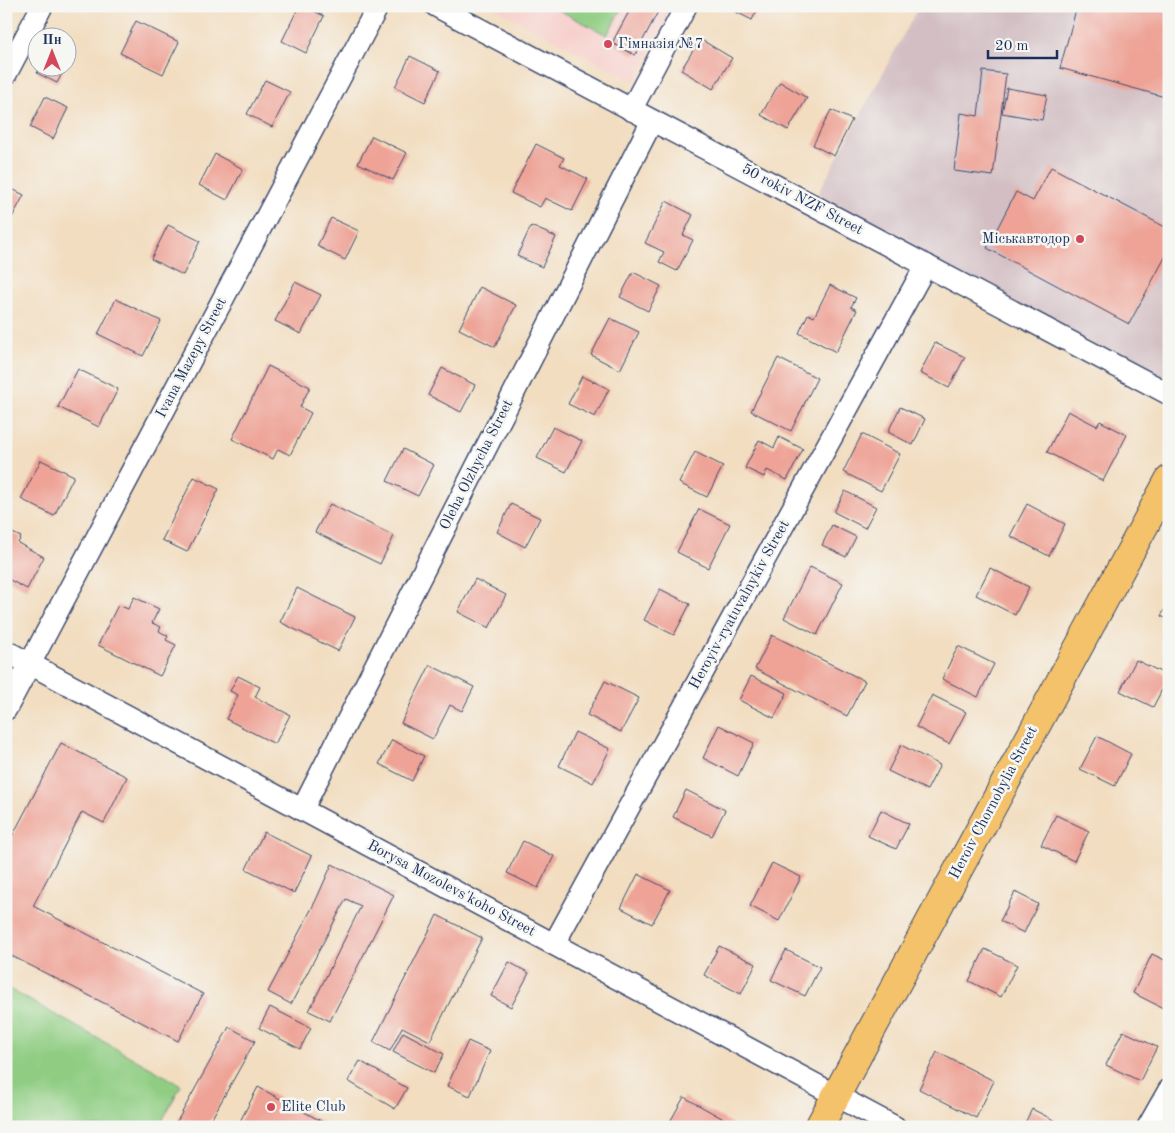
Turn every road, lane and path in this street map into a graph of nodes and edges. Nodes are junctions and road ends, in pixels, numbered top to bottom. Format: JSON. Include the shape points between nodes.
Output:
{"nodes":[{"id":1,"x":42,"y":6,"type":"edge"},
{"id":2,"x":378,"y":6,"type":"edge"},
{"id":3,"x":436,"y":6,"type":"edge"},
{"id":4,"x":686,"y":6,"type":"edge"},
{"id":5,"x":6,"y":74,"type":"edge"},
{"id":6,"x":631,"y":110,"type":"junction"},
{"id":7,"x":652,"y":121,"type":"junction"},
{"id":8,"x":926,"y":266,"type":"junction"},
{"id":9,"x":1169,"y":394,"type":"edge"},
{"id":10,"x":1169,"y":480,"type":"edge"},
{"id":11,"x":6,"y":651,"type":"edge"},
{"id":12,"x":30,"y":664,"type":"junction"},
{"id":13,"x":6,"y":709,"type":"edge"},
{"id":14,"x":302,"y":810,"type":"junction"},
{"id":15,"x":554,"y":944,"type":"junction"},
{"id":16,"x":1169,"y":1090,"type":"edge"},
{"id":17,"x":836,"y":1095,"type":"junction"},
{"id":18,"x":819,"y":1127,"type":"edge"},
{"id":19,"x":895,"y":1127,"type":"edge"},
{"id":20,"x":1148,"y":1127,"type":"edge"}],
"edges":[{"from":1,"to":5,"type":"street"},
{"from":2,"to":12,"type":"street","name":"Ivana Mazepy Street"},
{"from":3,"to":6,"type":"street","name":"50 rokiv NZF Street"},
{"from":4,"to":6,"type":"street"},
{"from":6,"to":7,"type":"street","name":"50 rokiv NZF Street"},
{"from":7,"to":8,"type":"street","name":"50 rokiv NZF Street"},
{"from":7,"to":14,"type":"street","name":"Oleha Olzhycha Street"},
{"from":8,"to":9,"type":"street","name":"50 rokiv NZF Street"},
{"from":8,"to":15,"type":"street","name":"Heroyiv-ryatuvalnykiv Street"},
{"from":10,"to":17,"type":"main road","name":"Heroiv Chornobylia Street"},
{"from":11,"to":12,"type":"street","name":"Borysa Mozolevs'koho Street"},
{"from":12,"to":13,"type":"street","name":"Ivana Mazepy Street"},
{"from":12,"to":14,"type":"street","name":"Borysa Mozolevs'koho Street"},
{"from":14,"to":15,"type":"street","name":"Borysa Mozolevs'koho Street"},
{"from":15,"to":17,"type":"street","name":"Borysa Mozolevs'koho Street"},
{"from":16,"to":20,"type":"street"},
{"from":17,"to":18,"type":"main road","name":"Heroiv Chornobylia Street"},
{"from":17,"to":19,"type":"street","name":"Borysa Mozolevs'koho Street"}]}
